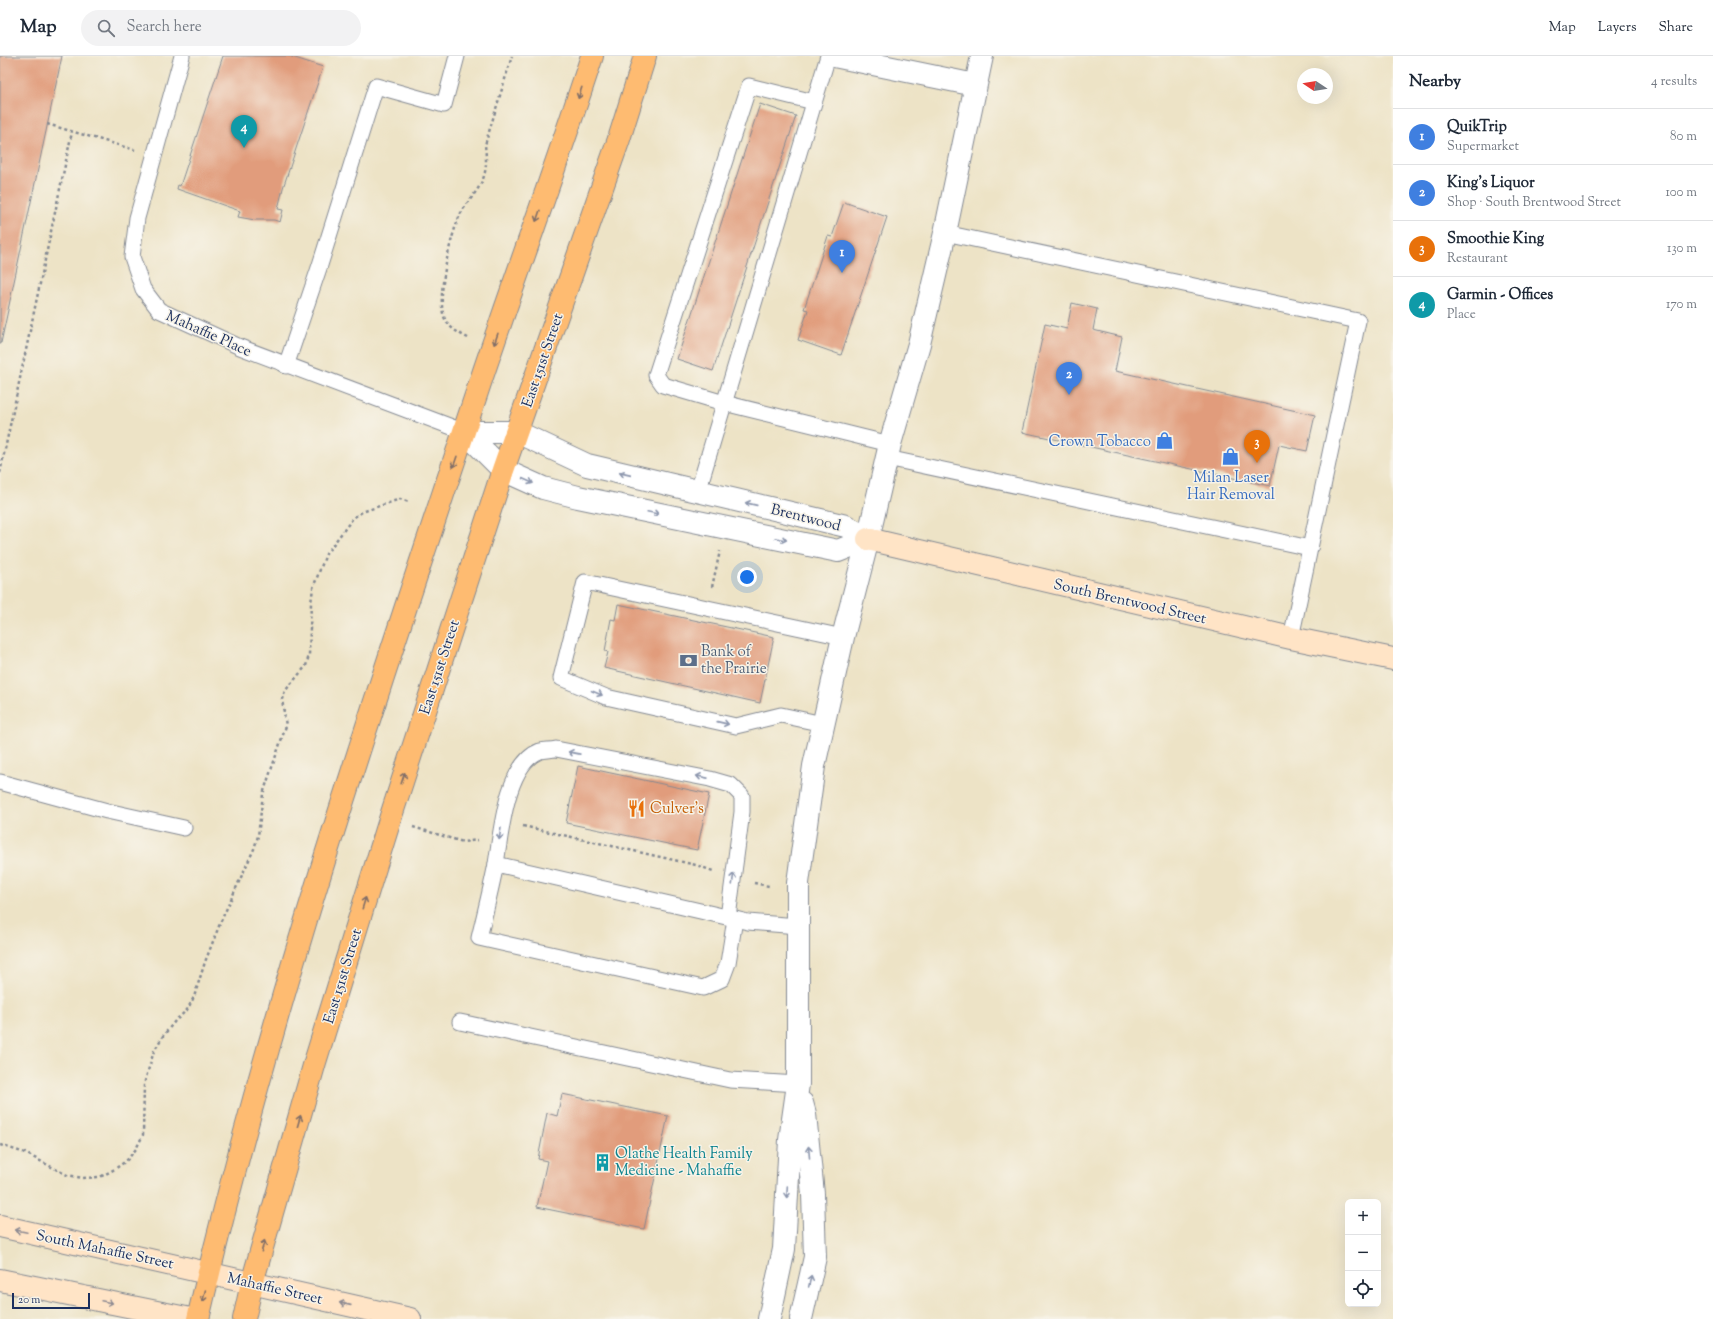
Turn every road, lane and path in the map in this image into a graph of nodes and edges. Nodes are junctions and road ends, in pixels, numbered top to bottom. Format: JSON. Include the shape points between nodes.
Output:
{"nodes":[{"id":1,"x":182,"y":56,"type":"edge"},
{"id":2,"x":457,"y":56,"type":"edge"},
{"id":3,"x":512,"y":56,"type":"edge"},
{"id":4,"x":592,"y":56,"type":"edge"},
{"id":5,"x":645,"y":56,"type":"edge"},
{"id":6,"x":828,"y":56,"type":"edge"},
{"id":7,"x":834,"y":56,"type":"edge"},
{"id":8,"x":982,"y":56,"type":"edge"},
{"id":9,"x":975,"y":85,"type":"junction"},
{"id":10,"x":814,"y":102,"type":"junction"},
{"id":11,"x":47,"y":124,"type":"dead end"},
{"id":12,"x":72,"y":132,"type":"junction"},
{"id":13,"x":155,"y":156,"type":"junction"},
{"id":14,"x":945,"y":233,"type":"junction"},
{"id":15,"x":468,"y":338,"type":"dead end"},
{"id":16,"x":286,"y":366,"type":"junction"},
{"id":17,"x":724,"y":402,"type":"junction"},
{"id":18,"x":465,"y":432,"type":"junction"},
{"id":19,"x":517,"y":432,"type":"junction"},
{"id":20,"x":889,"y":451,"type":"junction"},
{"id":21,"x":503,"y":470,"type":"junction"},
{"id":22,"x":0,"y":473,"type":"edge"},
{"id":23,"x":698,"y":491,"type":"junction"},
{"id":24,"x":409,"y":502,"type":"dead end"},
{"id":25,"x":868,"y":539,"type":"junction"},
{"id":26,"x":720,"y":548,"type":"dead end"},
{"id":27,"x":1310,"y":548,"type":"junction"},
{"id":28,"x":711,"y":594,"type":"dead end"},
{"id":29,"x":843,"y":636,"type":"junction"},
{"id":30,"x":1291,"y":638,"type":"junction"},
{"id":31,"x":1393,"y":659,"type":"edge"},
{"id":32,"x":823,"y":724,"type":"junction"},
{"id":33,"x":0,"y":782,"type":"edge"},
{"id":34,"x":413,"y":827,"type":"dead end"},
{"id":35,"x":184,"y":828,"type":"dead end"},
{"id":36,"x":500,"y":833,"type":"junction"},
{"id":37,"x":496,"y":864,"type":"junction"},
{"id":38,"x":733,"y":879,"type":"junction"},
{"id":39,"x":769,"y":886,"type":"dead end"},
{"id":40,"x":732,"y":918,"type":"junction"},
{"id":41,"x":798,"y":926,"type":"junction"},
{"id":42,"x":460,"y":1022,"type":"dead end"},
{"id":43,"x":798,"y":1084,"type":"junction"},
{"id":44,"x":0,"y":1145,"type":"edge"},
{"id":45,"x":0,"y":1226,"type":"edge"},
{"id":46,"x":209,"y":1272,"type":"junction"},
{"id":47,"x":0,"y":1280,"type":"edge"},
{"id":48,"x":252,"y":1283,"type":"junction"},
{"id":49,"x":191,"y":1319,"type":"edge"},
{"id":50,"x":198,"y":1319,"type":"edge"},
{"id":51,"x":244,"y":1319,"type":"edge"},
{"id":52,"x":410,"y":1319,"type":"edge"},
{"id":53,"x":769,"y":1319,"type":"edge"},
{"id":54,"x":801,"y":1319,"type":"edge"}],
"edges":[{"from":1,"to":13,"type":"lane","name":"Mahaffie Place"},
{"from":2,"to":16,"type":"lane","via":[[444,105],[376,86]]},
{"from":3,"to":15,"type":"path","via":[[485,145],[484,177],[460,215],[446,261],[444,317],[457,332]]},
{"from":4,"to":18,"type":"main road","one_way":true},
{"from":5,"to":19,"type":"main road","name":"East 151st Street","via":[[619,139]]},
{"from":6,"to":10,"type":"lane"},
{"from":7,"to":9,"type":"street"},
{"from":8,"to":9,"type":"street"},
{"from":9,"to":14,"type":"street"},
{"from":10,"to":17,"type":"lane"},
{"from":10,"to":17,"type":"lane","via":[[749,86],[656,375],[663,385]]},
{"from":11,"to":12,"type":"path"},
{"from":12,"to":13,"type":"path"},
{"from":12,"to":22,"type":"path"},
{"from":13,"to":16,"type":"lane","name":"Mahaffie Place","via":[[136,218],[132,257],[143,289],[159,310]]},
{"from":14,"to":20,"type":"street","via":[[919,344]]},
{"from":14,"to":27,"type":"lane","via":[[1358,321]]},
{"from":16,"to":18,"type":"lane","name":"Mahaffie Place"},
{"from":17,"to":20,"type":"lane"},
{"from":17,"to":23,"type":"lane"},
{"from":18,"to":19,"type":"street","name":"Brentwood"},
{"from":18,"to":21,"type":"street","name":"Brentwood"},
{"from":18,"to":46,"type":"main road","one_way":true,"via":[[346,791],[269,1042]]},
{"from":19,"to":21,"type":"main road","name":"East 151st Street"},
{"from":23,"to":19,"type":"street","name":"Brentwood","one_way":true,"via":[[587,465]]},
{"from":20,"to":25,"type":"street"},
{"from":20,"to":27,"type":"lane"},
{"from":21,"to":25,"type":"street","name":"Brentwood","one_way":true,"via":[[543,488],[578,497],[838,551]]},
{"from":48,"to":21,"type":"main road","name":"East 151st Street","one_way":true,"via":[[315,1062],[389,820]]},
{"from":25,"to":23,"type":"street","name":"Brentwood","one_way":true,"via":[[846,526]]},
{"from":24,"to":44,"type":"path","via":[[400,500],[362,512],[353,518],[326,554],[313,588],[309,655],[306,666],[285,691],[282,699],[286,726],[263,794],[254,849],[221,921],[188,1010],[175,1021],[154,1051],[144,1084],[143,1135],[136,1149],[115,1169],[100,1177],[84,1178],[53,1169],[25,1153]]},
{"from":25,"to":29,"type":"street"},
{"from":25,"to":30,"type":"street","name":"South Brentwood Street"},
{"from":26,"to":28,"type":"path"},
{"from":27,"to":30,"type":"lane"},
{"from":29,"to":32,"type":"street"},
{"from":29,"to":32,"type":"lane","one_way":true,"via":[[584,582],[561,678],[606,697],[736,726],[781,714]]},
{"from":30,"to":31,"type":"street","name":"South Brentwood Street"},
{"from":32,"to":41,"type":"street","via":[[814,766],[798,883]]},
{"from":33,"to":35,"type":"lane","via":[[107,811]]},
{"from":34,"to":36,"type":"path","via":[[463,842],[488,839]]},
{"from":36,"to":37,"type":"lane","one_way":true},
{"from":36,"to":38,"type":"path","via":[[506,832],[512,824],[696,865]]},
{"from":38,"to":36,"type":"lane","one_way":true,"via":[[742,796],[731,784],[710,779],[556,749],[540,751],[524,763],[513,783]]},
{"from":37,"to":40,"type":"lane"},
{"from":37,"to":40,"type":"lane","via":[[479,938],[703,988],[722,979],[728,963]]},
{"from":38,"to":39,"type":"path"},
{"from":38,"to":40,"type":"lane"},
{"from":40,"to":41,"type":"lane"},
{"from":41,"to":43,"type":"street"},
{"from":42,"to":43,"type":"lane","via":[[730,1080]]},
{"from":43,"to":53,"type":"street","one_way":true,"via":[[790,1140],[784,1249]]},
{"from":54,"to":43,"type":"street","one_way":true,"via":[[815,1257],[813,1194],[805,1114]]},
{"from":46,"to":45,"type":"street","name":"South Mahaffie Street","one_way":true},
{"from":46,"to":48,"type":"street","name":"Mahaffie Street"},
{"from":46,"to":50,"type":"main road","one_way":true},
{"from":47,"to":49,"type":"street","one_way":true},
{"from":48,"to":51,"type":"main road","name":"East 151st Street"},
{"from":52,"to":48,"type":"street","name":"Mahaffie Street","one_way":true}]}
